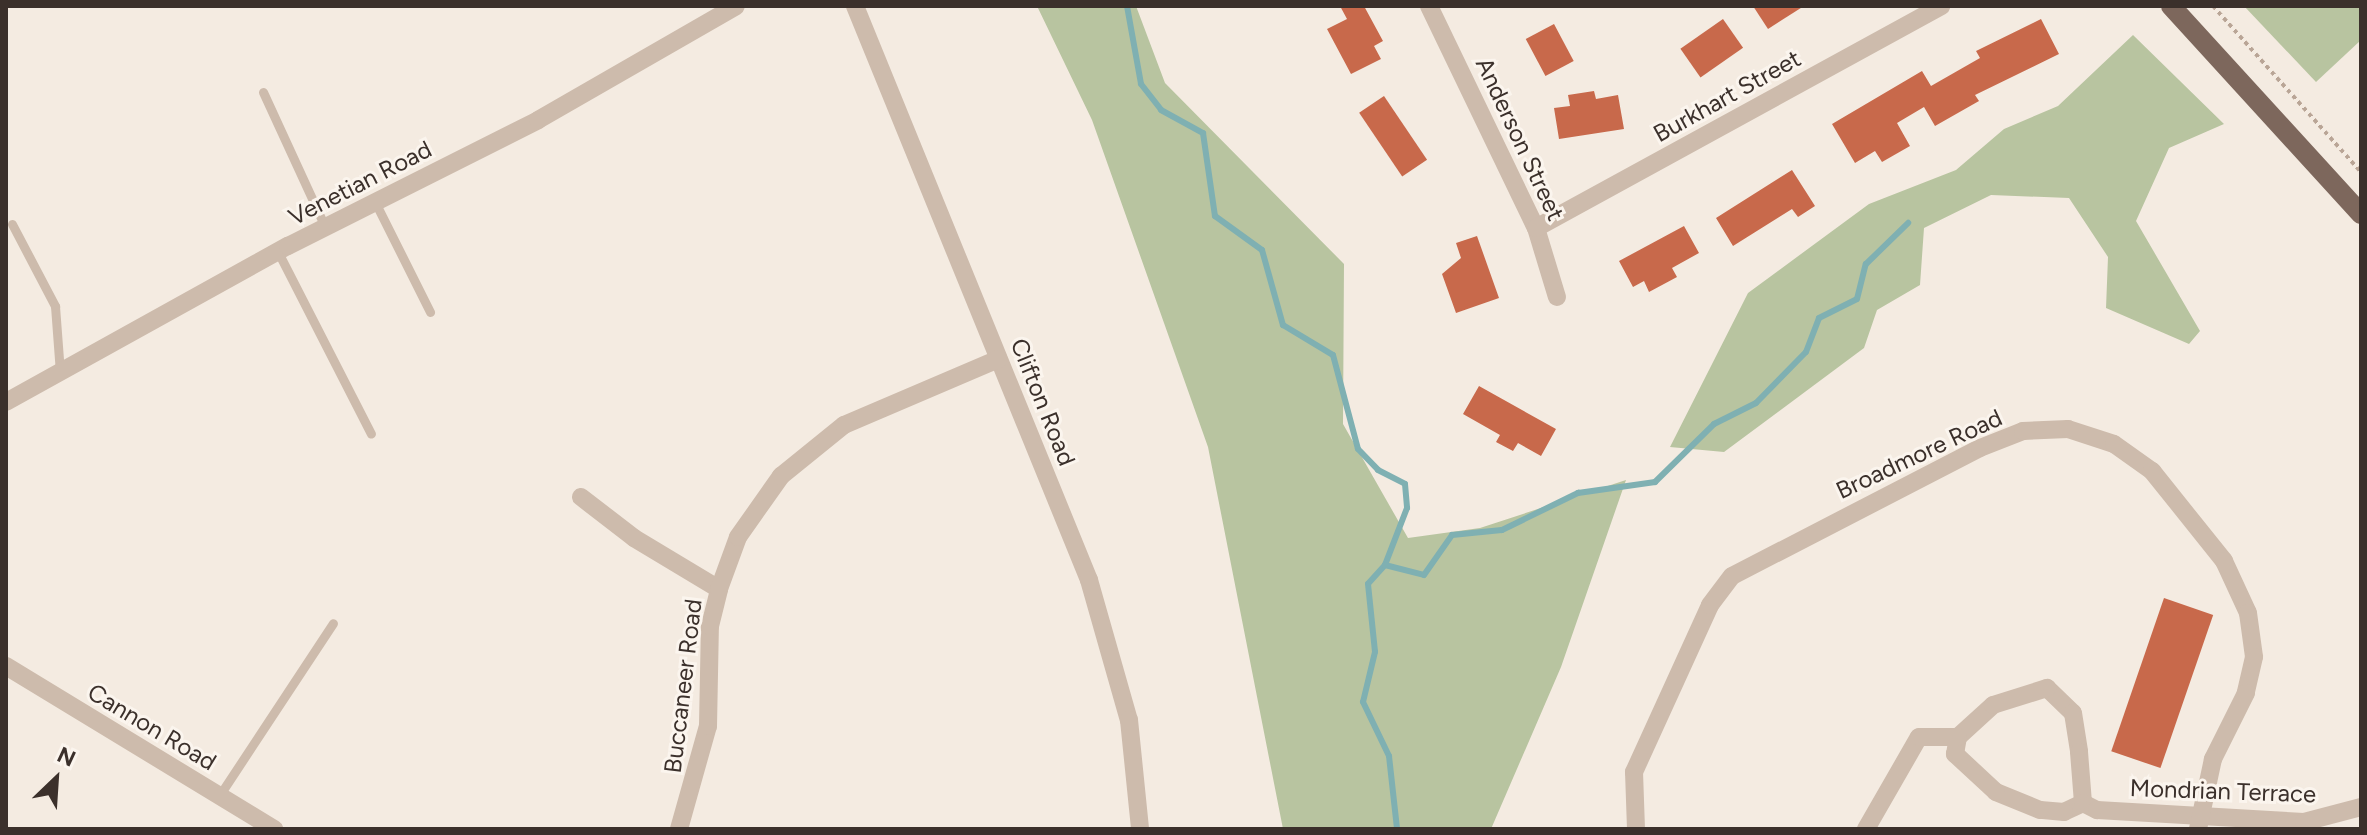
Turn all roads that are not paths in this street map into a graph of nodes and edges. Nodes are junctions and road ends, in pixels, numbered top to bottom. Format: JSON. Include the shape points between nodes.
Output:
{"nodes":[{"id":1,"x":736,"y":6,"type":"edge"},
{"id":2,"x":855,"y":6,"type":"edge"},
{"id":3,"x":1429,"y":6,"type":"edge"},
{"id":4,"x":1941,"y":6,"type":"edge"},
{"id":5,"x":2171,"y":6,"type":"edge"},
{"id":6,"x":263,"y":92,"type":"dead end"},
{"id":7,"x":375,"y":202,"type":"junction"},
{"id":8,"x":2361,"y":214,"type":"edge"},
{"id":9,"x":12,"y":224,"type":"dead end"},
{"id":10,"x":325,"y":227,"type":"junction"},
{"id":11,"x":1536,"y":228,"type":"junction"},
{"id":12,"x":278,"y":252,"type":"junction"},
{"id":13,"x":1557,"y":297,"type":"dead end"},
{"id":14,"x":430,"y":312,"type":"dead end"},
{"id":15,"x":999,"y":359,"type":"junction"},
{"id":16,"x":60,"y":372,"type":"junction"},
{"id":17,"x":6,"y":402,"type":"edge"},
{"id":18,"x":371,"y":434,"type":"dead end"},
{"id":19,"x":581,"y":497,"type":"dead end"},
{"id":20,"x":719,"y":589,"type":"junction"},
{"id":21,"x":333,"y":623,"type":"dead end"},
{"id":22,"x":6,"y":666,"type":"edge"},
{"id":23,"x":1958,"y":737,"type":"junction"},
{"id":24,"x":219,"y":796,"type":"junction"},
{"id":25,"x":2083,"y":803,"type":"junction"},
{"id":26,"x":2361,"y":807,"type":"edge"},
{"id":27,"x":2198,"y":823,"type":"edge"},
{"id":28,"x":274,"y":829,"type":"edge"},
{"id":29,"x":679,"y":829,"type":"edge"},
{"id":30,"x":1140,"y":829,"type":"edge"},
{"id":31,"x":1636,"y":829,"type":"edge"},
{"id":32,"x":1866,"y":829,"type":"edge"}],
"edges":[{"from":1,"to":7,"type":"street","name":"Venetian Road","via":[[538,120]]},
{"from":2,"to":15,"type":"street","name":"Clifton Road"},
{"from":3,"to":11,"type":"street","name":"Anderson Street"},
{"from":4,"to":11,"type":"street","name":"Burkhart Street"},
{"from":5,"to":8,"type":"main road"},
{"from":6,"to":10,"type":"lane"},
{"from":7,"to":10,"type":"street","name":"Venetian Road"},
{"from":7,"to":14,"type":"lane"},
{"from":9,"to":16,"type":"lane","via":[[55,306]]},
{"from":10,"to":12,"type":"street","name":"Venetian Road"},
{"from":11,"to":13,"type":"street","name":"Anderson Street"},
{"from":12,"to":16,"type":"street","name":"Venetian Road"},
{"from":12,"to":18,"type":"lane"},
{"from":15,"to":20,"type":"street","name":"Buccaneer Road","via":[[844,425],[808,449],[781,476],[738,537]]},
{"from":15,"to":30,"type":"street","name":"Clifton Road","via":[[1113,652],[1129,720]]},
{"from":16,"to":17,"type":"street","name":"Venetian Road"},
{"from":19,"to":20,"type":"street","via":[[599,515]]},
{"from":20,"to":29,"type":"street","name":"Buccaneer Road","via":[[710,626],[708,726]]},
{"from":21,"to":24,"type":"lane"},
{"from":22,"to":24,"type":"street","name":"Cannon Road"},
{"from":23,"to":25,"type":"street","name":"Mondrian Terrace","via":[[1955,754],[1996,792],[2040,810],[2064,812]]},
{"from":23,"to":25,"type":"street","via":[[1993,705],[2047,688],[2073,713]]},
{"from":23,"to":32,"type":"street","via":[[1919,737]]},
{"from":24,"to":28,"type":"street","name":"Cannon Road"},
{"from":25,"to":27,"type":"street","name":"Mondrian Terrace","via":[[2097,810]]},
{"from":26,"to":27,"type":"street","name":"Mondrian Terrace","via":[[2304,822]]},
{"from":27,"to":31,"type":"street","name":"Broadmore Road","via":[[2213,759],[2246,693],[2254,657],[2248,613],[2224,561],[2152,471],[2114,444],[2068,429],[2023,431],[1980,448],[1732,576],[1710,605],[1634,772]]}]}
